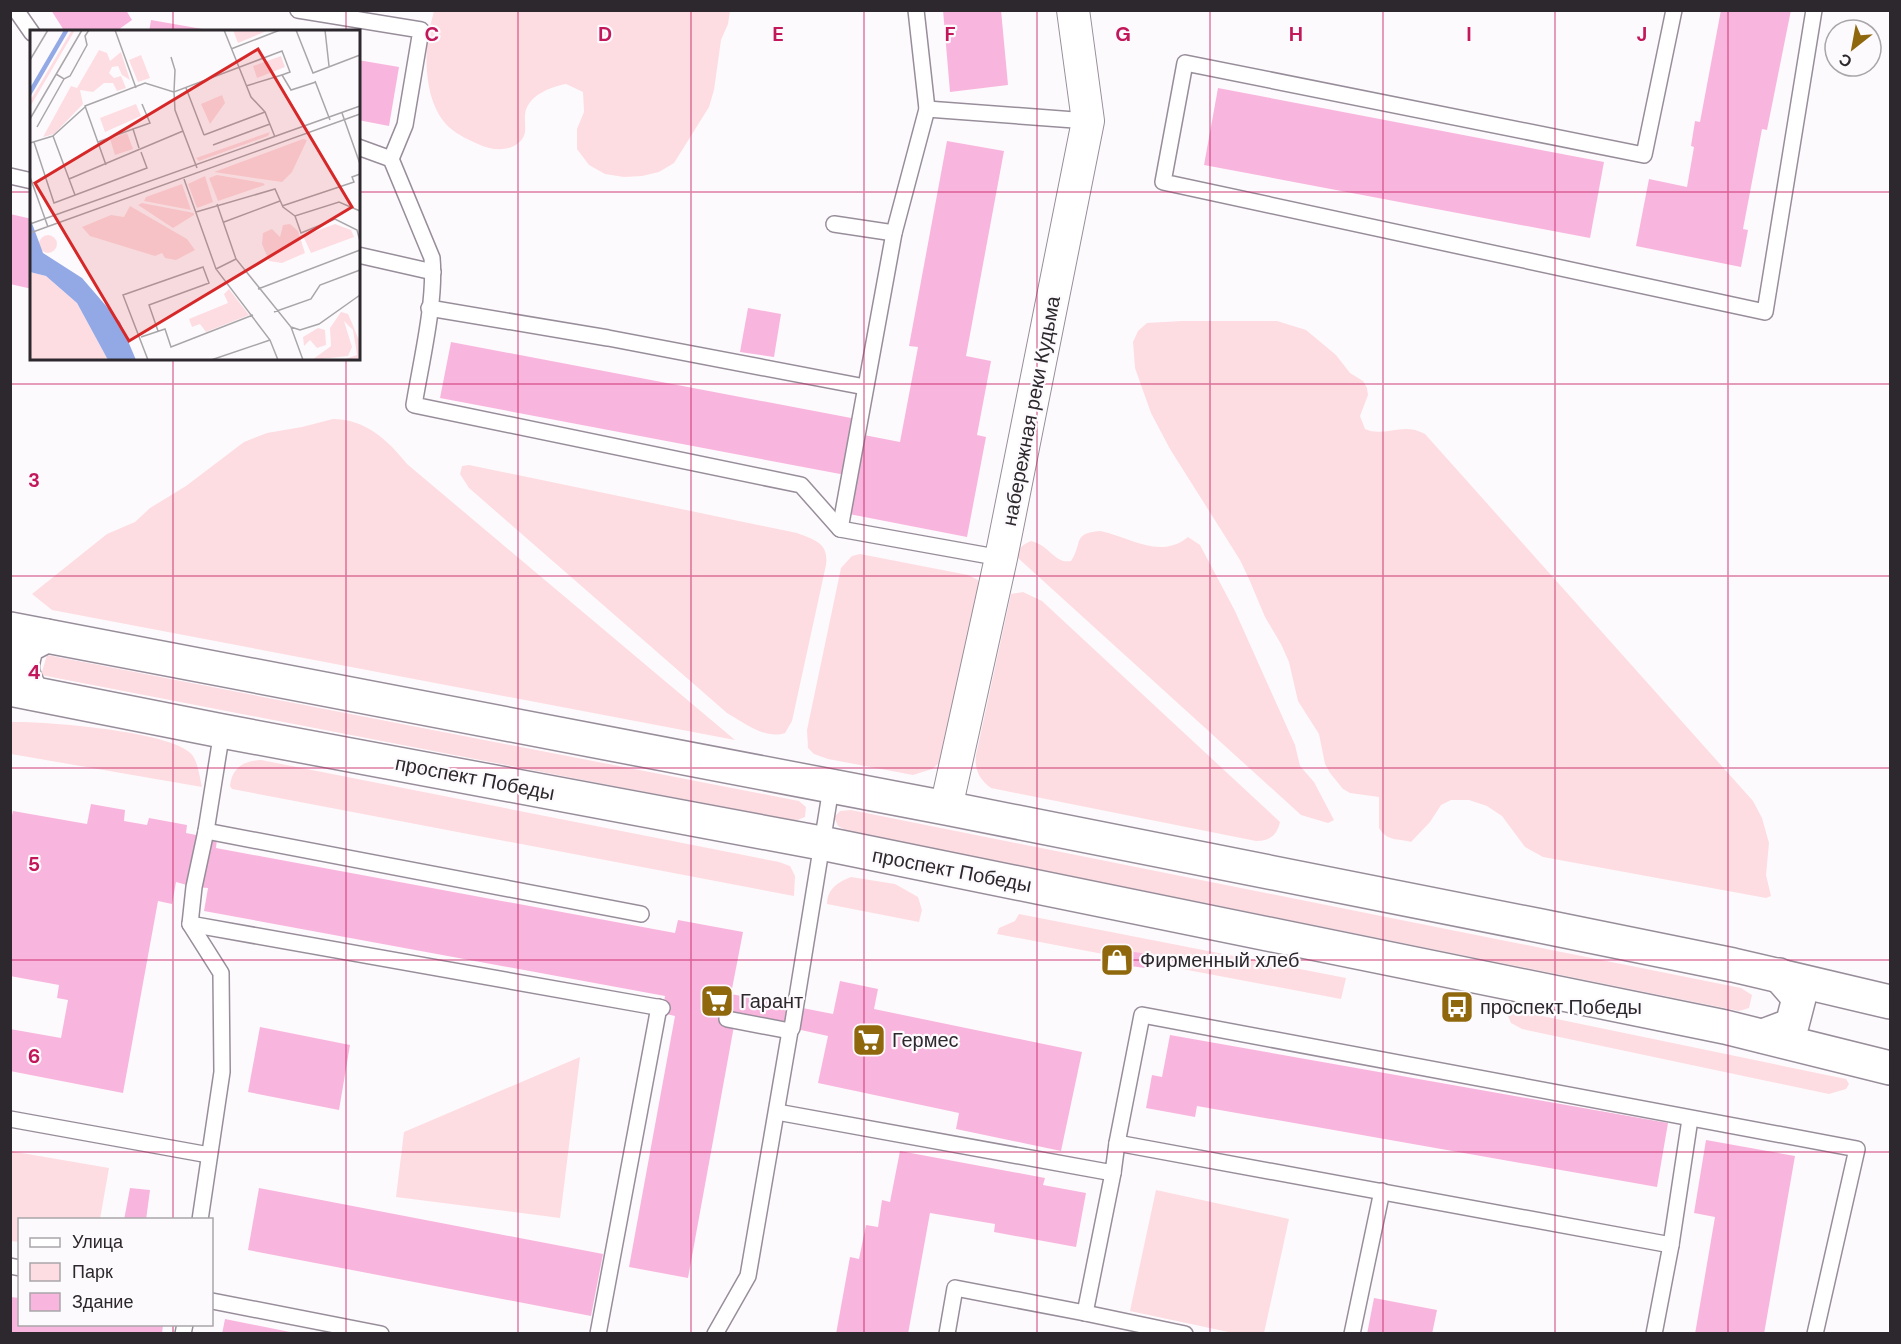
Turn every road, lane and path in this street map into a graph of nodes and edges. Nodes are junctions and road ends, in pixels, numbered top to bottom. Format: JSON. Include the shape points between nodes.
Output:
{"nodes":[{"id":1,"x":16,"y":10,"type":"edge"},
{"id":2,"x":298,"y":10,"type":"edge"},
{"id":3,"x":916,"y":10,"type":"edge"},
{"id":4,"x":1073,"y":10,"type":"edge"},
{"id":5,"x":1674,"y":10,"type":"edge"},
{"id":6,"x":1814,"y":10,"type":"edge"},
{"id":7,"x":30,"y":30,"type":"edge"},
{"id":8,"x":927,"y":109,"type":"junction"},
{"id":9,"x":1088,"y":121,"type":"junction"},
{"id":10,"x":360,"y":148,"type":"edge"},
{"id":11,"x":391,"y":159,"type":"junction"},
{"id":12,"x":10,"y":176,"type":"edge"},
{"id":13,"x":30,"y":181,"type":"edge"},
{"id":14,"x":834,"y":224,"type":"dead end"},
{"id":15,"x":894,"y":232,"type":"junction"},
{"id":16,"x":360,"y":255,"type":"edge"},
{"id":17,"x":433,"y":272,"type":"junction"},
{"id":18,"x":429,"y":308,"type":"junction"},
{"id":19,"x":865,"y":387,"type":"junction"},
{"id":20,"x":840,"y":529,"type":"junction"},
{"id":21,"x":1001,"y":558,"type":"junction"},
{"id":22,"x":10,"y":629,"type":"edge"},
{"id":23,"x":46,"y":636,"type":"junction"},
{"id":24,"x":21,"y":691,"type":"edge"},
{"id":25,"x":222,"y":731,"type":"junction"},
{"id":26,"x":831,"y":788,"type":"junction"},
{"id":27,"x":946,"y":808,"type":"junction"},
{"id":28,"x":206,"y":831,"type":"junction"},
{"id":29,"x":821,"y":843,"type":"junction"},
{"id":30,"x":641,"y":914,"type":"dead end"},
{"id":31,"x":190,"y":924,"type":"junction"},
{"id":32,"x":1779,"y":975,"type":"junction"},
{"id":33,"x":1890,"y":1002,"type":"edge"},
{"id":34,"x":727,"y":1019,"type":"dead end"},
{"id":35,"x":790,"y":1030,"type":"junction"},
{"id":36,"x":1763,"y":1036,"type":"junction"},
{"id":37,"x":1890,"y":1068,"type":"edge"},
{"id":38,"x":777,"y":1112,"type":"junction"},
{"id":39,"x":10,"y":1119,"type":"edge"},
{"id":40,"x":1690,"y":1119,"type":"junction"},
{"id":41,"x":1117,"y":1143,"type":"junction"},
{"id":42,"x":209,"y":1155,"type":"junction"},
{"id":43,"x":1113,"y":1173,"type":"junction"},
{"id":44,"x":1382,"y":1191,"type":"junction"},
{"id":45,"x":200,"y":1218,"type":"edge"},
{"id":46,"x":1671,"y":1245,"type":"junction"},
{"id":47,"x":213,"y":1301,"type":"edge"},
{"id":48,"x":1085,"y":1313,"type":"junction"},
{"id":49,"x":381,"y":1334,"type":"edge"},
{"id":50,"x":598,"y":1334,"type":"edge"},
{"id":51,"x":715,"y":1334,"type":"edge"},
{"id":52,"x":947,"y":1334,"type":"edge"},
{"id":53,"x":1185,"y":1334,"type":"edge"},
{"id":54,"x":1353,"y":1334,"type":"edge"},
{"id":55,"x":1654,"y":1334,"type":"edge"},
{"id":56,"x":1815,"y":1334,"type":"edge"}],
"edges":[{"from":1,"to":7,"type":"lane"},
{"from":2,"to":11,"type":"lane","via":[[421,30],[405,125]]},
{"from":3,"to":8,"type":"lane"},
{"from":4,"to":9,"type":"street","name":"набережная реки Кудьма"},
{"from":5,"to":6,"type":"lane","via":[[1644,154],[1185,63],[1163,182],[1765,312]]},
{"from":8,"to":9,"type":"lane"},
{"from":8,"to":15,"type":"lane"},
{"from":9,"to":21,"type":"street","name":"набережная реки Кудьма"},
{"from":10,"to":11,"type":"lane"},
{"from":11,"to":17,"type":"lane","via":[[432,258]]},
{"from":12,"to":13,"type":"lane"},
{"from":14,"to":15,"type":"lane"},
{"from":15,"to":19,"type":"lane"},
{"from":16,"to":17,"type":"lane"},
{"from":17,"to":18,"type":"lane"},
{"from":18,"to":19,"type":"lane"},
{"from":18,"to":20,"type":"lane","via":[[414,405],[801,485]]},
{"from":19,"to":20,"type":"lane"},
{"from":20,"to":21,"type":"lane"},
{"from":21,"to":27,"type":"street","name":"набережная реки Кудьма"},
{"from":22,"to":23,"type":"main road"},
{"from":23,"to":24,"type":"main road","via":[[27,646]]},
{"from":23,"to":26,"type":"main road"},
{"from":24,"to":25,"type":"main road","name":"проспект Победы"},
{"from":25,"to":28,"type":"lane"},
{"from":25,"to":29,"type":"main road","name":"проспект Победы"},
{"from":26,"to":27,"type":"main road"},
{"from":26,"to":29,"type":"lane"},
{"from":27,"to":32,"type":"main road"},
{"from":28,"to":30,"type":"lane"},
{"from":28,"to":31,"type":"lane"},
{"from":29,"to":35,"type":"lane"},
{"from":29,"to":36,"type":"main road","name":"проспект Победы"},
{"from":31,"to":42,"type":"lane","via":[[221,973],[222,1072]]},
{"from":31,"to":50,"type":"lane","via":[[661,1008]]},
{"from":32,"to":33,"type":"main road"},
{"from":32,"to":36,"type":"main road","via":[[1799,998],[1797,1007],[1792,1025]]},
{"from":34,"to":35,"type":"lane"},
{"from":35,"to":38,"type":"lane"},
{"from":36,"to":37,"type":"main road","name":"проспект Победы"},
{"from":38,"to":43,"type":"lane"},
{"from":38,"to":51,"type":"lane","via":[[748,1276]]},
{"from":39,"to":42,"type":"lane"},
{"from":40,"to":41,"type":"lane","via":[[1142,1015]]},
{"from":40,"to":46,"type":"lane"},
{"from":40,"to":56,"type":"lane","via":[[1857,1149]]},
{"from":41,"to":43,"type":"lane"},
{"from":41,"to":44,"type":"lane"},
{"from":42,"to":45,"type":"lane"},
{"from":43,"to":48,"type":"lane"},
{"from":44,"to":46,"type":"lane"},
{"from":44,"to":54,"type":"lane"},
{"from":46,"to":55,"type":"lane"},
{"from":47,"to":49,"type":"lane"},
{"from":48,"to":52,"type":"lane","via":[[955,1288]]},
{"from":48,"to":53,"type":"lane"}]}
